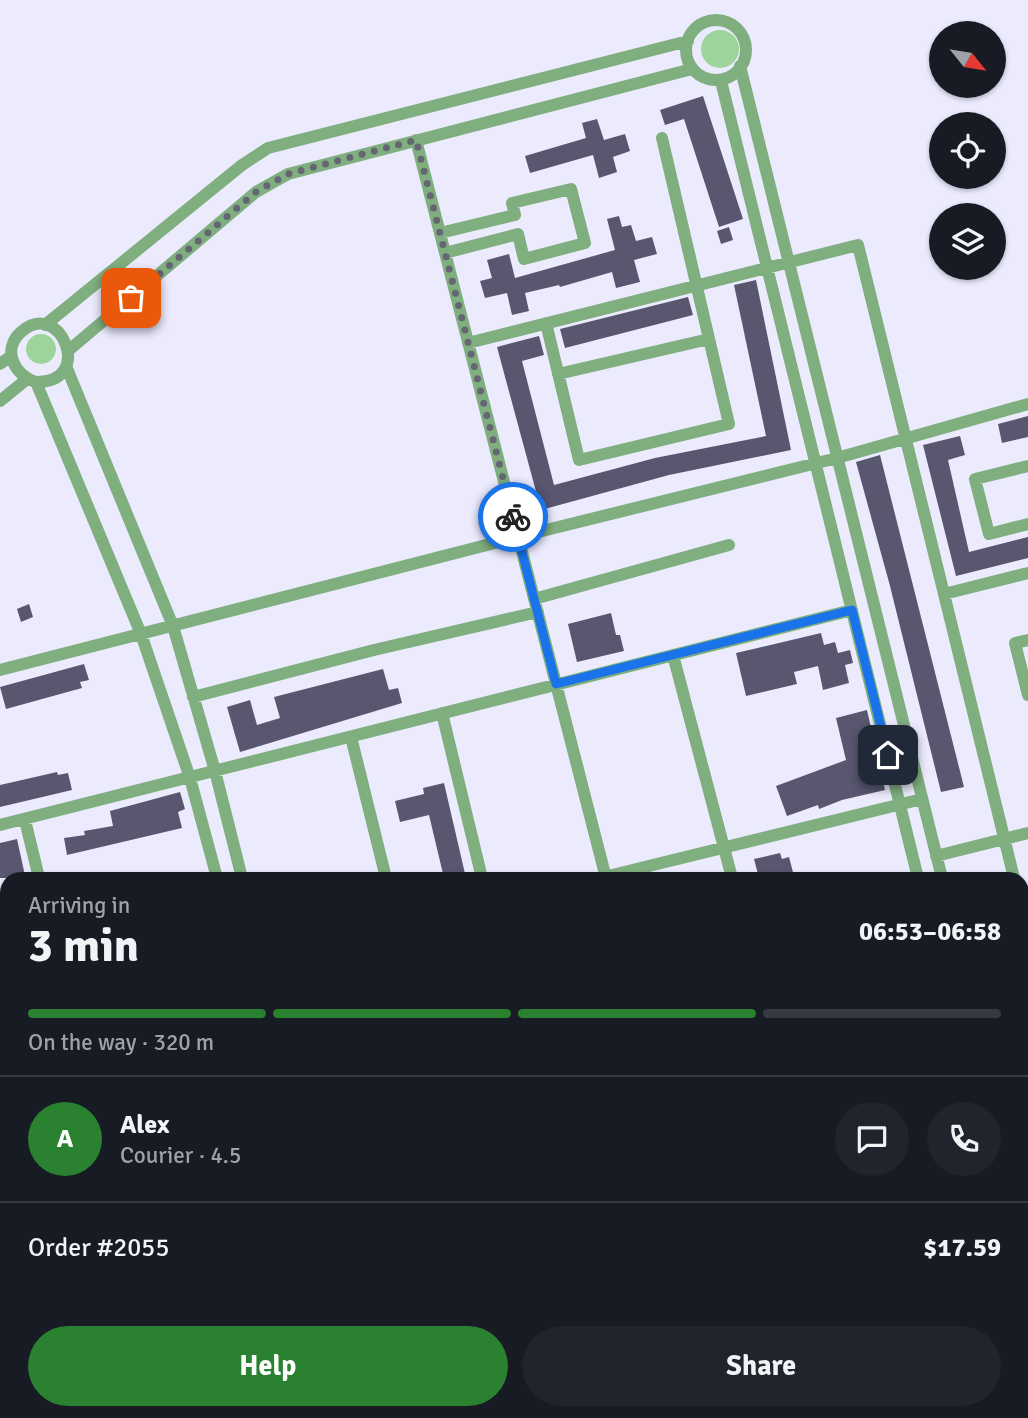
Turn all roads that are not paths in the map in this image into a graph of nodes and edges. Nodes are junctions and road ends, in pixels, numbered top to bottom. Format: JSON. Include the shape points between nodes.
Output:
{"nodes":[{"id":1,"x":688,"y":41,"type":"junction"},
{"id":2,"x":740,"y":66,"type":"junction"},
{"id":3,"x":692,"y":69,"type":"junction"},
{"id":4,"x":721,"y":81,"type":"junction"},
{"id":5,"x":662,"y":138,"type":"dead end"},
{"id":6,"x":416,"y":140,"type":"junction"},
{"id":7,"x":440,"y":233,"type":"junction"},
{"id":8,"x":445,"y":253,"type":"junction"},
{"id":9,"x":789,"y":263,"type":"junction"},
{"id":10,"x":767,"y":267,"type":"junction"},
{"id":11,"x":696,"y":285,"type":"junction"},
{"id":12,"x":546,"y":323,"type":"junction"},
{"id":13,"x":46,"y":325,"type":"junction"},
{"id":14,"x":709,"y":339,"type":"junction"},
{"id":15,"x":468,"y":343,"type":"junction"},
{"id":16,"x":69,"y":350,"type":"junction"},
{"id":17,"x":11,"y":356,"type":"junction"},
{"id":18,"x":0,"y":364,"type":"edge"},
{"id":19,"x":66,"y":366,"type":"junction"},
{"id":20,"x":558,"y":374,"type":"junction"},
{"id":21,"x":31,"y":381,"type":"junction"},
{"id":22,"x":0,"y":401,"type":"edge"},
{"id":23,"x":1028,"y":404,"type":"edge"},
{"id":24,"x":905,"y":437,"type":"junction"},
{"id":25,"x":837,"y":458,"type":"junction"},
{"id":26,"x":816,"y":463,"type":"junction"},
{"id":27,"x":1028,"y":466,"type":"edge"},
{"id":28,"x":1028,"y":524,"type":"edge"},
{"id":29,"x":518,"y":537,"type":"junction"},
{"id":30,"x":729,"y":545,"type":"dead end"},
{"id":31,"x":1028,"y":572,"type":"edge"},
{"id":32,"x":944,"y":594,"type":"junction"},
{"id":33,"x":536,"y":605,"type":"junction"},
{"id":34,"x":852,"y":610,"type":"junction"},
{"id":35,"x":173,"y":625,"type":"junction"},
{"id":36,"x":141,"y":634,"type":"junction"},
{"id":37,"x":1028,"y":640,"type":"edge"},
{"id":38,"x":674,"y":655,"type":"junction"},
{"id":39,"x":0,"y":670,"type":"edge"},
{"id":40,"x":556,"y":684,"type":"junction"},
{"id":41,"x":1028,"y":695,"type":"edge"},
{"id":42,"x":194,"y":697,"type":"junction"},
{"id":43,"x":442,"y":713,"type":"junction"},
{"id":44,"x":351,"y":737,"type":"junction"},
{"id":45,"x":215,"y":771,"type":"junction"},
{"id":46,"x":190,"y":778,"type":"junction"},
{"id":47,"x":922,"y":799,"type":"junction"},
{"id":48,"x":900,"y":804,"type":"junction"},
{"id":49,"x":25,"y":820,"type":"junction"},
{"id":50,"x":0,"y":825,"type":"edge"},
{"id":51,"x":1028,"y":833,"type":"edge"},
{"id":52,"x":1004,"y":839,"type":"junction"},
{"id":53,"x":724,"y":848,"type":"junction"},
{"id":54,"x":936,"y":856,"type":"junction"},
{"id":55,"x":38,"y":872,"type":"edge"},
{"id":56,"x":215,"y":872,"type":"edge"},
{"id":57,"x":240,"y":872,"type":"edge"},
{"id":58,"x":385,"y":872,"type":"edge"},
{"id":59,"x":481,"y":872,"type":"edge"},
{"id":60,"x":603,"y":872,"type":"edge"},
{"id":61,"x":628,"y":872,"type":"edge"},
{"id":62,"x":730,"y":872,"type":"edge"},
{"id":63,"x":917,"y":872,"type":"edge"},
{"id":64,"x":940,"y":872,"type":"edge"},
{"id":65,"x":1012,"y":872,"type":"edge"}],
"edges":[{"from":1,"to":2,"type":"street","via":[[702,23],[719,19],[735,25],[745,39],[747,57]]},
{"from":1,"to":3,"type":"street","via":[[686,52]]},
{"from":1,"to":13,"type":"street","via":[[268,148]]},
{"from":2,"to":4,"type":"street"},
{"from":2,"to":9,"type":"street"},
{"from":3,"to":4,"type":"street","via":[[706,79]]},
{"from":3,"to":6,"type":"street"},
{"from":4,"to":10,"type":"street"},
{"from":5,"to":11,"type":"street"},
{"from":6,"to":7,"type":"street"},
{"from":6,"to":16,"type":"street","via":[[288,174],[256,192]]},
{"from":7,"to":8,"type":"street"},
{"from":7,"to":8,"type":"street","via":[[515,215],[512,203],[572,189],[585,243],[524,259],[518,234]]},
{"from":8,"to":15,"type":"street"},
{"from":9,"to":10,"type":"street"},
{"from":9,"to":24,"type":"street","via":[[858,245]]},
{"from":9,"to":25,"type":"street"},
{"from":10,"to":11,"type":"street"},
{"from":10,"to":26,"type":"street"},
{"from":11,"to":12,"type":"street"},
{"from":11,"to":14,"type":"street"},
{"from":12,"to":15,"type":"street"},
{"from":12,"to":20,"type":"street"},
{"from":13,"to":16,"type":"street","via":[[58,331]]},
{"from":13,"to":17,"type":"street","via":[[21,332]]},
{"from":14,"to":20,"type":"street"},
{"from":14,"to":20,"type":"street","via":[[729,424],[579,460]]},
{"from":15,"to":29,"type":"street"},
{"from":16,"to":19,"type":"street"},
{"from":17,"to":18,"type":"street"},
{"from":17,"to":21,"type":"street","via":[[16,370]]},
{"from":19,"to":21,"type":"street","via":[[57,377]]},
{"from":19,"to":35,"type":"street"},
{"from":21,"to":22,"type":"street"},
{"from":21,"to":36,"type":"street"},
{"from":23,"to":24,"type":"street"},
{"from":24,"to":25,"type":"street"},
{"from":24,"to":32,"type":"street"},
{"from":25,"to":26,"type":"street"},
{"from":25,"to":47,"type":"street"},
{"from":26,"to":29,"type":"street"},
{"from":26,"to":34,"type":"street"},
{"from":27,"to":28,"type":"street","via":[[975,479],[989,534]]},
{"from":29,"to":33,"type":"street"},
{"from":29,"to":35,"type":"street"},
{"from":30,"to":33,"type":"street"},
{"from":31,"to":32,"type":"street"},
{"from":32,"to":52,"type":"street"},
{"from":33,"to":40,"type":"street"},
{"from":33,"to":42,"type":"street"},
{"from":34,"to":38,"type":"street"},
{"from":34,"to":48,"type":"street"},
{"from":35,"to":36,"type":"street"},
{"from":35,"to":42,"type":"street"},
{"from":36,"to":39,"type":"street"},
{"from":36,"to":46,"type":"street"},
{"from":37,"to":41,"type":"street","via":[[1015,643]]},
{"from":38,"to":40,"type":"street"},
{"from":38,"to":53,"type":"street"},
{"from":40,"to":43,"type":"street"},
{"from":40,"to":60,"type":"street"},
{"from":42,"to":45,"type":"street"},
{"from":43,"to":44,"type":"street"},
{"from":43,"to":59,"type":"street"},
{"from":44,"to":45,"type":"street"},
{"from":44,"to":58,"type":"street"},
{"from":45,"to":46,"type":"street"},
{"from":45,"to":57,"type":"street"},
{"from":46,"to":49,"type":"street"},
{"from":46,"to":56,"type":"street"},
{"from":47,"to":48,"type":"street"},
{"from":47,"to":54,"type":"street"},
{"from":48,"to":53,"type":"street"},
{"from":48,"to":63,"type":"street"},
{"from":49,"to":50,"type":"street"},
{"from":49,"to":55,"type":"street"},
{"from":51,"to":52,"type":"street"},
{"from":52,"to":54,"type":"street"},
{"from":52,"to":65,"type":"street"},
{"from":53,"to":61,"type":"street"},
{"from":53,"to":62,"type":"street"},
{"from":54,"to":64,"type":"street"}]}
